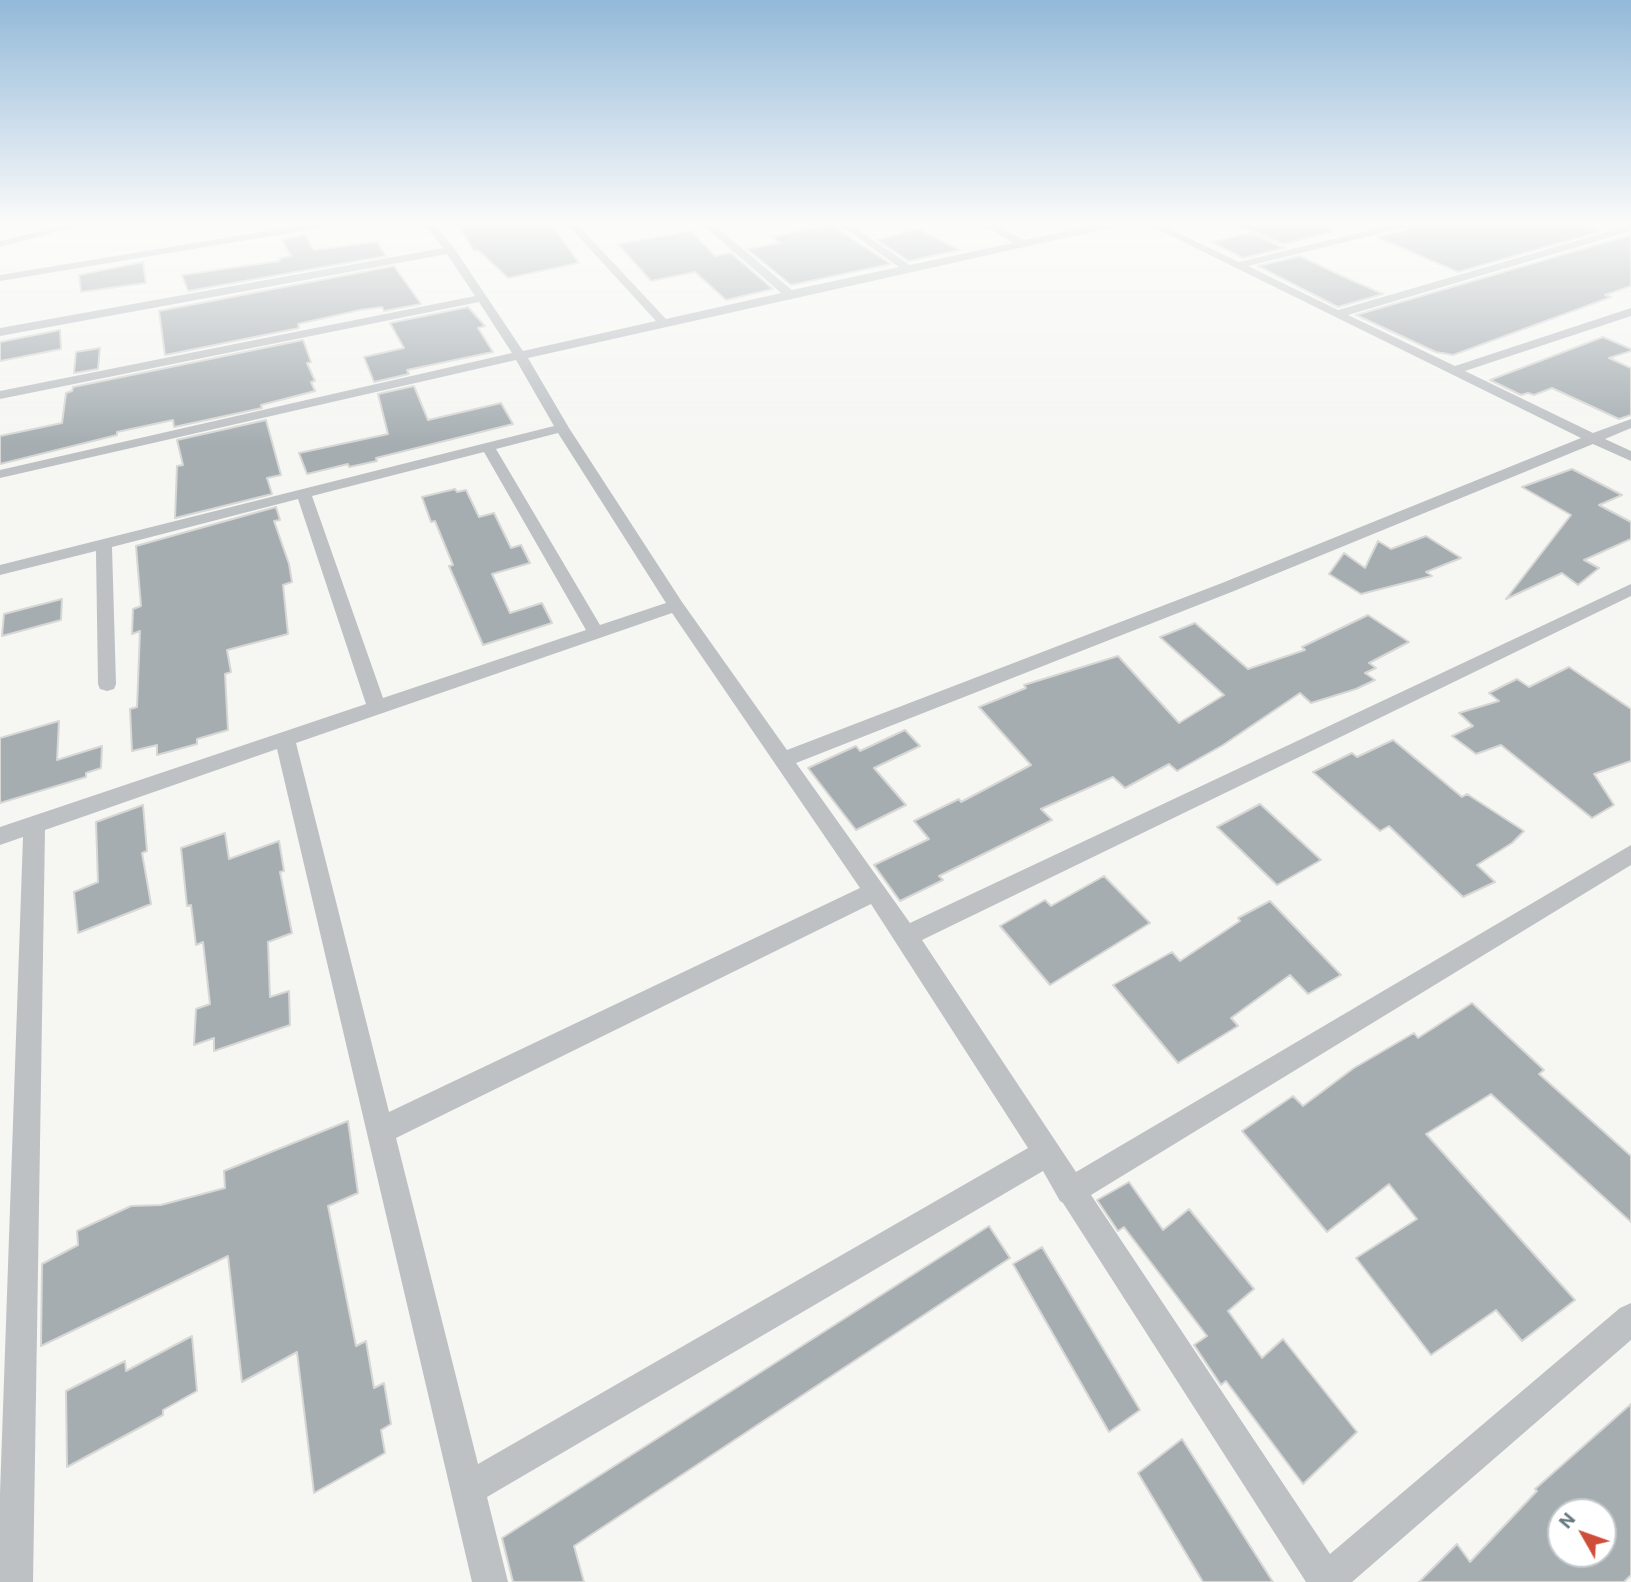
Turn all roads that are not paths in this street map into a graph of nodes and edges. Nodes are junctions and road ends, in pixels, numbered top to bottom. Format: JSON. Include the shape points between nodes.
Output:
{"nodes":[{"id":1,"x":481,"y":298,"type":"edge"},
{"id":2,"x":182,"y":299,"type":"edge"},
{"id":3,"x":477,"y":299,"type":"edge"},
{"id":4,"x":641,"y":299,"type":"edge"},
{"id":5,"x":770,"y":299,"type":"edge"},
{"id":6,"x":1308,"y":299,"type":"edge"},
{"id":7,"x":1390,"y":299,"type":"edge"},
{"id":8,"x":1631,"y":312,"type":"edge"},
{"id":9,"x":1338,"y":314,"type":"junction"},
{"id":10,"x":664,"y":324,"type":"junction"},
{"id":11,"x":0,"y":332,"type":"edge"},
{"id":12,"x":521,"y":357,"type":"junction"},
{"id":13,"x":1454,"y":371,"type":"junction"},
{"id":14,"x":0,"y":395,"type":"edge"},
{"id":15,"x":1631,"y":423,"type":"edge"},
{"id":16,"x":562,"y":428,"type":"junction"},
{"id":17,"x":1592,"y":439,"type":"junction"},
{"id":18,"x":488,"y":447,"type":"junction"},
{"id":19,"x":1631,"y":457,"type":"edge"},
{"id":20,"x":0,"y":474,"type":"edge"},
{"id":21,"x":304,"y":494,"type":"junction"},
{"id":22,"x":104,"y":546,"type":"junction"},
{"id":23,"x":0,"y":570,"type":"edge"},
{"id":24,"x":1631,"y":589,"type":"edge"},
{"id":25,"x":676,"y":606,"type":"junction"},
{"id":26,"x":596,"y":633,"type":"junction"},
{"id":27,"x":107,"y":684,"type":"dead end"},
{"id":28,"x":377,"y":708,"type":"junction"},
{"id":29,"x":285,"y":739,"type":"junction"},
{"id":30,"x":782,"y":760,"type":"junction"},
{"id":31,"x":34,"y":825,"type":"junction"},
{"id":32,"x":0,"y":836,"type":"edge"},
{"id":33,"x":1631,"y":854,"type":"edge"},
{"id":34,"x":875,"y":891,"type":"junction"},
{"id":35,"x":906,"y":936,"type":"junction"},
{"id":36,"x":380,"y":1131,"type":"junction"},
{"id":37,"x":1046,"y":1153,"type":"junction"},
{"id":38,"x":1070,"y":1191,"type":"junction"},
{"id":39,"x":1631,"y":1319,"type":"edge"},
{"id":40,"x":468,"y":1489,"type":"junction"},
{"id":41,"x":1327,"y":1581,"type":"edge"},
{"id":42,"x":15,"y":1582,"type":"edge"},
{"id":43,"x":490,"y":1582,"type":"edge"}],
"edges":[{"from":1,"to":12,"type":"street"},
{"from":2,"to":11,"type":"street"},
{"from":3,"to":14,"type":"street"},
{"from":4,"to":10,"type":"street"},
{"from":5,"to":10,"type":"street"},
{"from":6,"to":9,"type":"street"},
{"from":7,"to":9,"type":"street"},
{"from":8,"to":13,"type":"street"},
{"from":9,"to":13,"type":"street"},
{"from":10,"to":12,"type":"street"},
{"from":12,"to":16,"type":"street"},
{"from":12,"to":20,"type":"street"},
{"from":13,"to":17,"type":"street"},
{"from":15,"to":17,"type":"street"},
{"from":16,"to":18,"type":"street"},
{"from":16,"to":25,"type":"street"},
{"from":17,"to":19,"type":"street"},
{"from":17,"to":30,"type":"street"},
{"from":18,"to":21,"type":"street"},
{"from":18,"to":26,"type":"street"},
{"from":21,"to":22,"type":"street"},
{"from":21,"to":28,"type":"street"},
{"from":22,"to":23,"type":"street"},
{"from":22,"to":27,"type":"street"},
{"from":24,"to":35,"type":"street"},
{"from":25,"to":26,"type":"street"},
{"from":25,"to":30,"type":"street"},
{"from":26,"to":28,"type":"street"},
{"from":28,"to":29,"type":"street"},
{"from":29,"to":31,"type":"street"},
{"from":29,"to":36,"type":"street"},
{"from":30,"to":34,"type":"street"},
{"from":31,"to":32,"type":"street"},
{"from":31,"to":42,"type":"street"},
{"from":33,"to":38,"type":"street"},
{"from":34,"to":35,"type":"street"},
{"from":34,"to":36,"type":"street"},
{"from":35,"to":37,"type":"street"},
{"from":36,"to":40,"type":"street"},
{"from":37,"to":38,"type":"street"},
{"from":37,"to":40,"type":"street"},
{"from":38,"to":41,"type":"street"},
{"from":39,"to":41,"type":"street"},
{"from":40,"to":43,"type":"street"}]}
